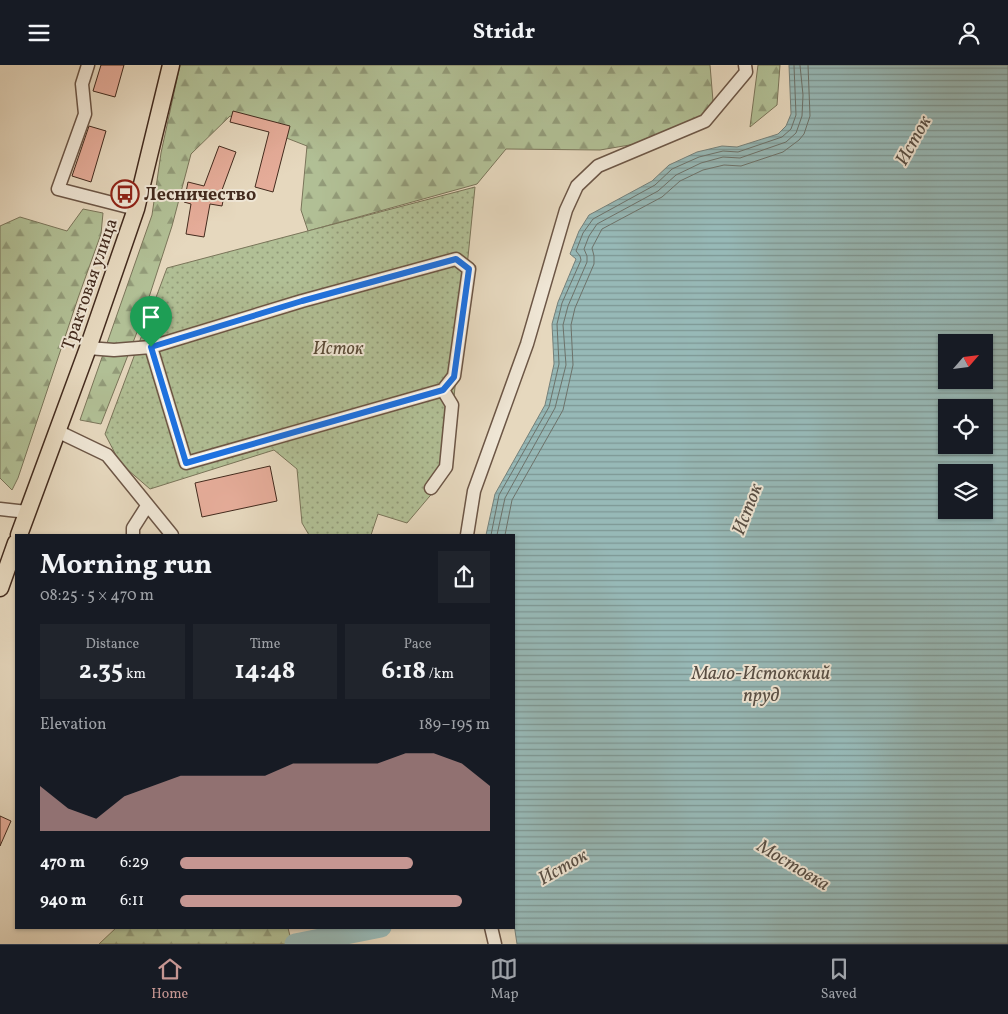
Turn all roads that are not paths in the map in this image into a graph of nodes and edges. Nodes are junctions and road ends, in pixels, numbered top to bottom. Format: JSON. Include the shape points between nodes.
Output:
{"nodes":[{"id":1,"x":88,"y":65,"type":"edge"},
{"id":2,"x":171,"y":65,"type":"edge"},
{"id":3,"x":745,"y":65,"type":"edge"},
{"id":4,"x":136,"y":209,"type":"junction"},
{"id":5,"x":151,"y":347,"type":"junction"},
{"id":6,"x":88,"y":348,"type":"junction"},
{"id":7,"x":443,"y":390,"type":"junction"},
{"id":8,"x":57,"y":431,"type":"junction"},
{"id":9,"x":430,"y":488,"type":"dead end"},
{"id":10,"x":147,"y":506,"type":"junction"},
{"id":11,"x":0,"y":509,"type":"edge"},
{"id":12,"x":27,"y":512,"type":"junction"},
{"id":13,"x":19,"y":534,"type":"edge"},
{"id":14,"x":133,"y":534,"type":"edge"},
{"id":15,"x":171,"y":534,"type":"edge"},
{"id":16,"x":467,"y":534,"type":"edge"},
{"id":17,"x":15,"y":546,"type":"edge"},
{"id":18,"x":0,"y":588,"type":"edge"},
{"id":19,"x":491,"y":929,"type":"edge"},
{"id":20,"x":495,"y":944,"type":"edge"}],
"edges":[{"from":1,"to":4,"type":"lane","via":[[82,84],[85,114],[58,189]]},
{"from":2,"to":4,"type":"main road","name":"Трактовая улица"},
{"from":3,"to":16,"type":"lane","via":[[746,72],[705,121],[598,167],[577,186],[566,210],[527,344],[474,491]]},
{"from":4,"to":6,"type":"main road","name":"Трактовая улица"},
{"from":5,"to":6,"type":"lane"},
{"from":5,"to":7,"type":"lane","via":[[186,463]]},
{"from":5,"to":7,"type":"lane","via":[[456,259],[469,269],[454,377]]},
{"from":6,"to":8,"type":"main road","name":"Трактовая улица"},
{"from":7,"to":9,"type":"lane","via":[[452,405],[446,467]]},
{"from":8,"to":10,"type":"lane","via":[[107,455]]},
{"from":8,"to":12,"type":"main road","name":"Трактовая улица"},
{"from":10,"to":14,"type":"lane","via":[[133,528]]},
{"from":10,"to":15,"type":"lane"},
{"from":11,"to":12,"type":"lane"},
{"from":12,"to":13,"type":"main road","name":"Трактовая улица"},
{"from":17,"to":18,"type":"main road"},
{"from":19,"to":20,"type":"lane"}]}
